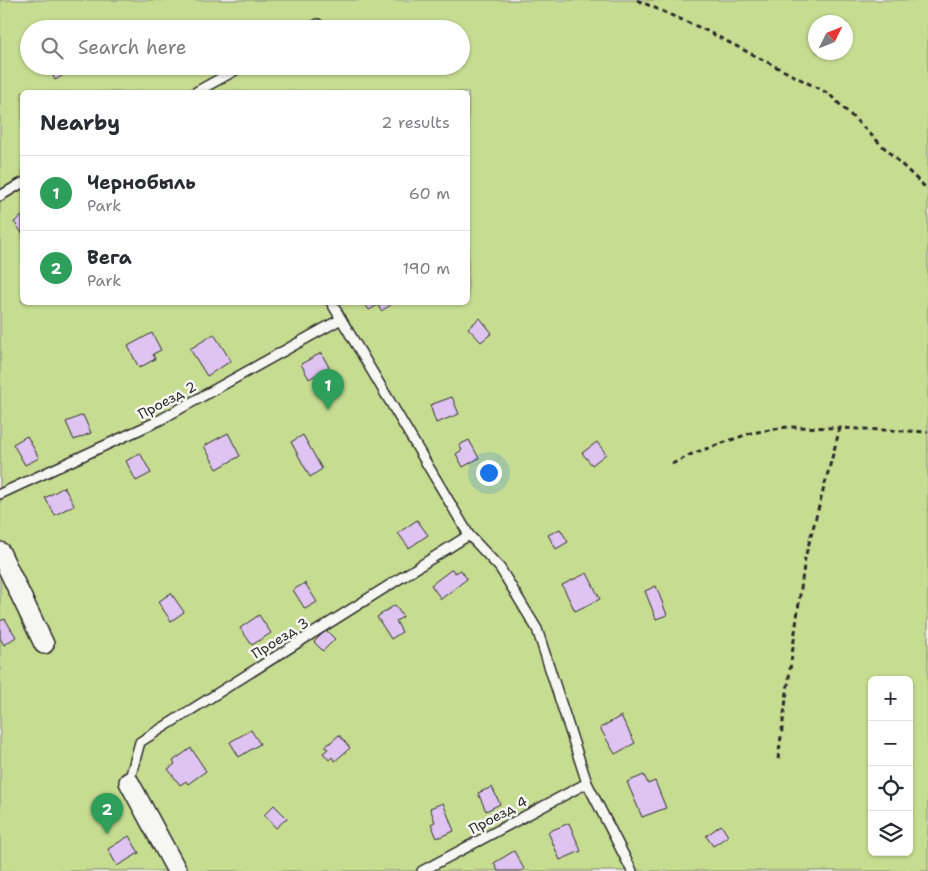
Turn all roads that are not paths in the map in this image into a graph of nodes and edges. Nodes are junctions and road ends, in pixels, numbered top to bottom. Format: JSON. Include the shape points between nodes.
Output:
{"nodes":[{"id":1,"x":228,"y":75,"type":"edge"},
{"id":2,"x":204,"y":90,"type":"edge"},
{"id":3,"x":20,"y":184,"type":"edge"},
{"id":4,"x":0,"y":196,"type":"edge"},
{"id":5,"x":333,"y":305,"type":"edge"},
{"id":6,"x":341,"y":319,"type":"junction"},
{"id":7,"x":0,"y":494,"type":"edge"},
{"id":8,"x":469,"y":535,"type":"junction"},
{"id":9,"x":0,"y":552,"type":"edge"},
{"id":10,"x":44,"y":644,"type":"dead end"},
{"id":11,"x":129,"y":782,"type":"joint"},
{"id":12,"x":587,"y":783,"type":"junction"},
{"id":13,"x":177,"y":871,"type":"edge"},
{"id":14,"x":422,"y":871,"type":"edge"},
{"id":15,"x":632,"y":871,"type":"edge"}],
"edges":[{"from":1,"to":2,"type":"lane"},
{"from":3,"to":4,"type":"lane"},
{"from":5,"to":6,"type":"lane"},
{"from":6,"to":7,"type":"lane","name":"Проезд 2","via":[[158,421]]},
{"from":6,"to":8,"type":"lane"},
{"from":8,"to":11,"type":"lane","name":"Проезд 3","via":[[140,742]]},
{"from":8,"to":12,"type":"lane","via":[[500,568],[537,630]]},
{"from":9,"to":10,"type":"street"},
{"from":11,"to":13,"type":"street"},
{"from":12,"to":14,"type":"lane","name":"Проезд 4"},
{"from":12,"to":15,"type":"lane"}]}
